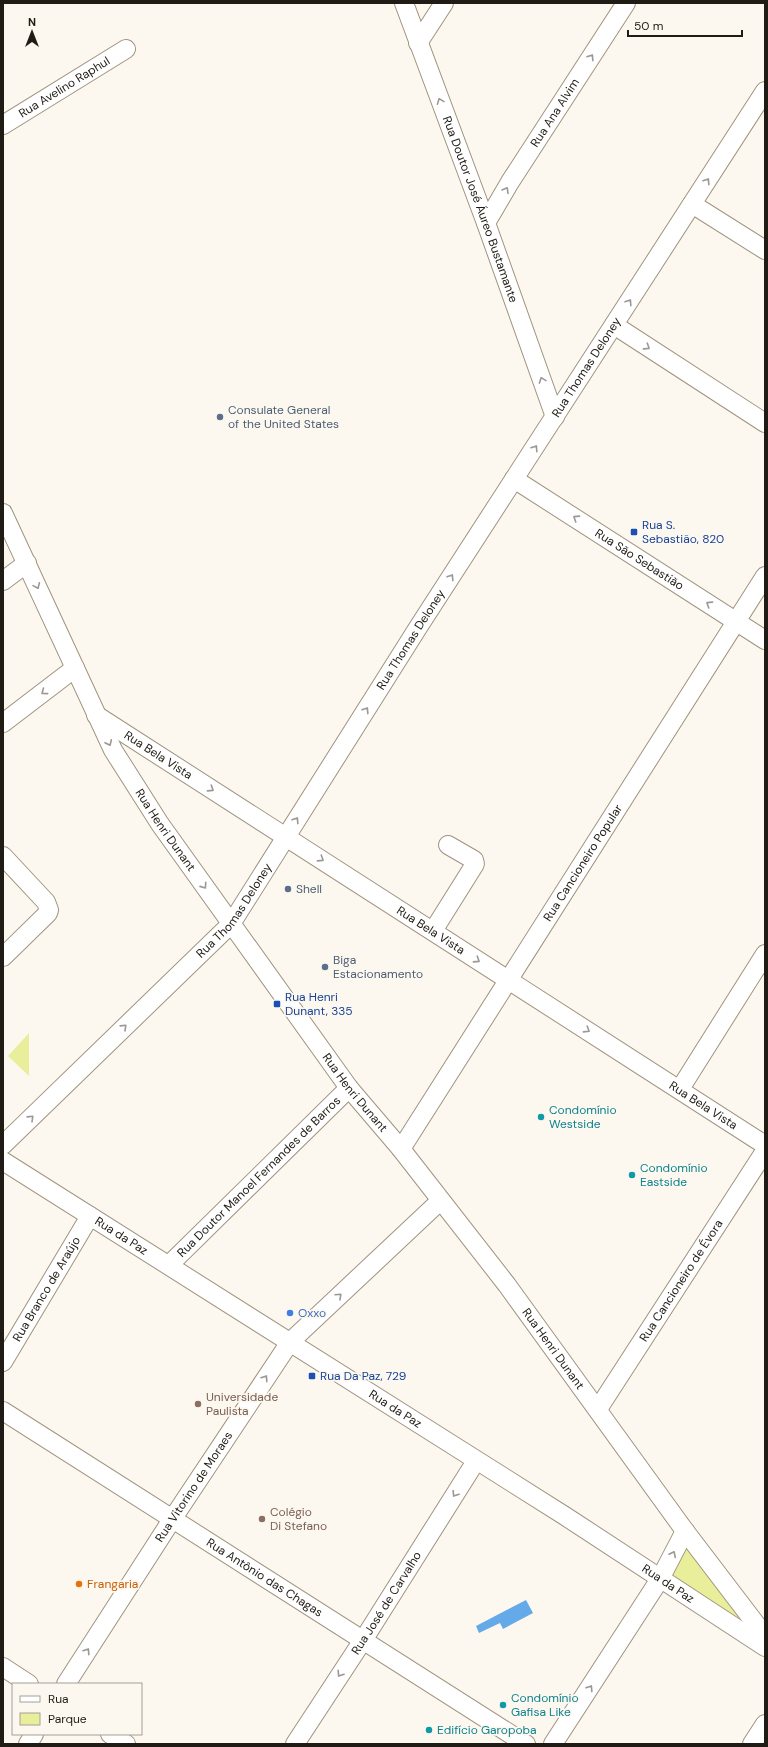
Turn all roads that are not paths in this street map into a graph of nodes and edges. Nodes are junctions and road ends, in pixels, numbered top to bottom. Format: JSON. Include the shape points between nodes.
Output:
{"nodes":[{"id":1,"x":404,"y":3,"type":"edge"},
{"id":2,"x":444,"y":3,"type":"edge"},
{"id":3,"x":626,"y":3,"type":"edge"},
{"id":4,"x":418,"y":43,"type":"junction"},
{"id":5,"x":126,"y":48,"type":"dead end"},
{"id":6,"x":765,"y":91,"type":"edge"},
{"id":7,"x":3,"y":126,"type":"edge"},
{"id":8,"x":692,"y":204,"type":"junction"},
{"id":9,"x":486,"y":223,"type":"junction"},
{"id":10,"x":765,"y":250,"type":"edge"},
{"id":11,"x":614,"y":326,"type":"junction"},
{"id":12,"x":555,"y":417,"type":"junction"},
{"id":13,"x":765,"y":423,"type":"edge"},
{"id":14,"x":514,"y":479,"type":"junction"},
{"id":15,"x":3,"y":513,"type":"edge"},
{"id":16,"x":27,"y":562,"type":"junction"},
{"id":17,"x":765,"y":576,"type":"edge"},
{"id":18,"x":3,"y":581,"type":"edge"},
{"id":19,"x":736,"y":621,"type":"junction"},
{"id":20,"x":765,"y":640,"type":"edge"},
{"id":21,"x":75,"y":668,"type":"junction"},
{"id":22,"x":96,"y":715,"type":"junction"},
{"id":23,"x":3,"y":723,"type":"edge"},
{"id":24,"x":285,"y":836,"type":"junction"},
{"id":25,"x":448,"y":845,"type":"dead end"},
{"id":26,"x":3,"y":856,"type":"edge"},
{"id":27,"x":231,"y":924,"type":"junction"},
{"id":28,"x":433,"y":931,"type":"junction"},
{"id":29,"x":765,"y":954,"type":"edge"},
{"id":30,"x":3,"y":957,"type":"edge"},
{"id":31,"x":508,"y":980,"type":"junction"},
{"id":32,"x":349,"y":1088,"type":"junction"},
{"id":33,"x":680,"y":1089,"type":"junction"},
{"id":34,"x":3,"y":1145,"type":"edge"},
{"id":35,"x":765,"y":1145,"type":"edge"},
{"id":36,"x":401,"y":1149,"type":"junction"},
{"id":37,"x":765,"y":1151,"type":"edge"},
{"id":38,"x":3,"y":1161,"type":"edge"},
{"id":39,"x":440,"y":1201,"type":"junction"},
{"id":40,"x":90,"y":1216,"type":"junction"},
{"id":41,"x":169,"y":1265,"type":"junction"},
{"id":42,"x":290,"y":1342,"type":"junction"},
{"id":43,"x":3,"y":1362,"type":"edge"},
{"id":44,"x":598,"y":1409,"type":"junction"},
{"id":45,"x":3,"y":1412,"type":"edge"},
{"id":46,"x":476,"y":1461,"type":"junction"},
{"id":47,"x":173,"y":1518,"type":"junction"},
{"id":48,"x":685,"y":1531,"type":"junction"},
{"id":49,"x":660,"y":1579,"type":"junction"},
{"id":50,"x":765,"y":1636,"type":"edge"},
{"id":51,"x":362,"y":1640,"type":"junction"},
{"id":52,"x":765,"y":1647,"type":"edge"},
{"id":53,"x":3,"y":1667,"type":"edge"},
{"id":54,"x":28,"y":1683,"type":"edge"},
{"id":55,"x":67,"y":1683,"type":"edge"},
{"id":56,"x":765,"y":1724,"type":"edge"},
{"id":57,"x":33,"y":1735,"type":"edge"},
{"id":58,"x":112,"y":1735,"type":"edge"},
{"id":59,"x":28,"y":1744,"type":"edge"},
{"id":60,"x":126,"y":1744,"type":"edge"},
{"id":61,"x":295,"y":1744,"type":"edge"},
{"id":62,"x":526,"y":1744,"type":"edge"},
{"id":63,"x":553,"y":1744,"type":"edge"},
{"id":64,"x":752,"y":1744,"type":"edge"}],
"edges":[{"from":1,"to":4,"type":"street","name":"Rua Doutor José Áureo Bustamante"},
{"from":2,"to":4,"type":"street"},
{"from":9,"to":3,"type":"street","name":"Rua Ana Alvim","one_way":true},
{"from":9,"to":4,"type":"street","name":"Rua Doutor José Áureo Bustamante","one_way":true},
{"from":5,"to":7,"type":"street","name":"Rua Avelino Raphul"},
{"from":8,"to":6,"type":"street","name":"Rua Thomas Deloney","one_way":true},
{"from":8,"to":10,"type":"street"},
{"from":11,"to":8,"type":"street","name":"Rua Thomas Deloney","one_way":true},
{"from":12,"to":9,"type":"street","name":"Rua Doutor José Áureo Bustamante","one_way":true},
{"from":11,"to":12,"type":"street","name":"Rua Thomas Deloney"},
{"from":11,"to":13,"type":"street","one_way":true},
{"from":14,"to":12,"type":"street","name":"Rua Thomas Deloney","one_way":true},
{"from":19,"to":14,"type":"street","name":"Rua São Sebastião","one_way":true},
{"from":24,"to":14,"type":"street","name":"Rua Thomas Deloney","one_way":true},
{"from":15,"to":16,"type":"street","name":"Rua Henri Dunant"},
{"from":16,"to":18,"type":"street"},
{"from":16,"to":21,"type":"street","name":"Rua Henri Dunant","one_way":true},
{"from":17,"to":19,"type":"street","name":"Rua Cancioneiro Popular"},
{"from":19,"to":20,"type":"street","name":"Rua São Sebastião"},
{"from":19,"to":31,"type":"street","name":"Rua Cancioneiro Popular"},
{"from":21,"to":22,"type":"street","name":"Rua Henri Dunant"},
{"from":21,"to":23,"type":"street","one_way":true},
{"from":22,"to":24,"type":"street","name":"Rua Bela Vista","one_way":true},
{"from":22,"to":27,"type":"street","name":"Rua Henri Dunant","one_way":true,"via":[[113,750],[156,818]]},
{"from":24,"to":27,"type":"street","name":"Rua Thomas Deloney"},
{"from":24,"to":28,"type":"street","name":"Rua Bela Vista","one_way":true},
{"from":25,"to":28,"type":"street","via":[[474,860],[475,864]]},
{"from":26,"to":30,"type":"street","via":[[49,906],[48,913]]},
{"from":27,"to":32,"type":"street","name":"Rua Henri Dunant"},
{"from":34,"to":27,"type":"street","name":"Rua Thomas Deloney","one_way":true},
{"from":28,"to":31,"type":"street","name":"Rua Bela Vista","one_way":true},
{"from":29,"to":33,"type":"street"},
{"from":31,"to":33,"type":"street","name":"Rua Bela Vista","one_way":true},
{"from":31,"to":36,"type":"street","name":"Rua Cancioneiro Popular"},
{"from":32,"to":36,"type":"street","name":"Rua Henri Dunant"},
{"from":32,"to":41,"type":"street","name":"Rua Doutor Manoel Fernandes de Barros"},
{"from":33,"to":35,"type":"street","name":"Rua Bela Vista"},
{"from":36,"to":39,"type":"street","name":"Rua Henri Dunant"},
{"from":37,"to":44,"type":"street","name":"Rua Cancioneiro de Évora"},
{"from":38,"to":40,"type":"street","name":"Rua da Paz"},
{"from":42,"to":39,"type":"street","name":"Rua Vitorino de Moraes","one_way":true},
{"from":39,"to":44,"type":"street","name":"Rua Henri Dunant","via":[[507,1285]]},
{"from":40,"to":41,"type":"street","name":"Rua da Paz"},
{"from":40,"to":43,"type":"street","name":"Rua Branco de Araújo"},
{"from":41,"to":42,"type":"street","name":"Rua da Paz"},
{"from":42,"to":46,"type":"street","name":"Rua da Paz"},
{"from":47,"to":42,"type":"street","name":"Rua Vitorino de Moraes","one_way":true},
{"from":44,"to":48,"type":"street","name":"Rua Henri Dunant"},
{"from":45,"to":47,"type":"street","name":"Rua Antônio das Chagas"},
{"from":46,"to":49,"type":"street","name":"Rua da Paz"},
{"from":46,"to":51,"type":"street","name":"Rua José de Carvalho","one_way":true},
{"from":47,"to":51,"type":"street","name":"Rua Antônio das Chagas"},
{"from":55,"to":47,"type":"street","name":"Rua Vitorino de Moraes","one_way":true},
{"from":49,"to":48,"type":"street","one_way":true},
{"from":48,"to":50,"type":"street","name":"Rua Henri Dunant"},
{"from":49,"to":52,"type":"street","name":"Rua da Paz"},
{"from":63,"to":49,"type":"street","one_way":true},
{"from":51,"to":61,"type":"street","name":"Rua José de Carvalho","one_way":true},
{"from":51,"to":62,"type":"street","name":"Rua Antônio das Chagas"},
{"from":53,"to":54,"type":"street"},
{"from":56,"to":64,"type":"street"},
{"from":57,"to":59,"type":"street"},
{"from":58,"to":60,"type":"street"}]}
